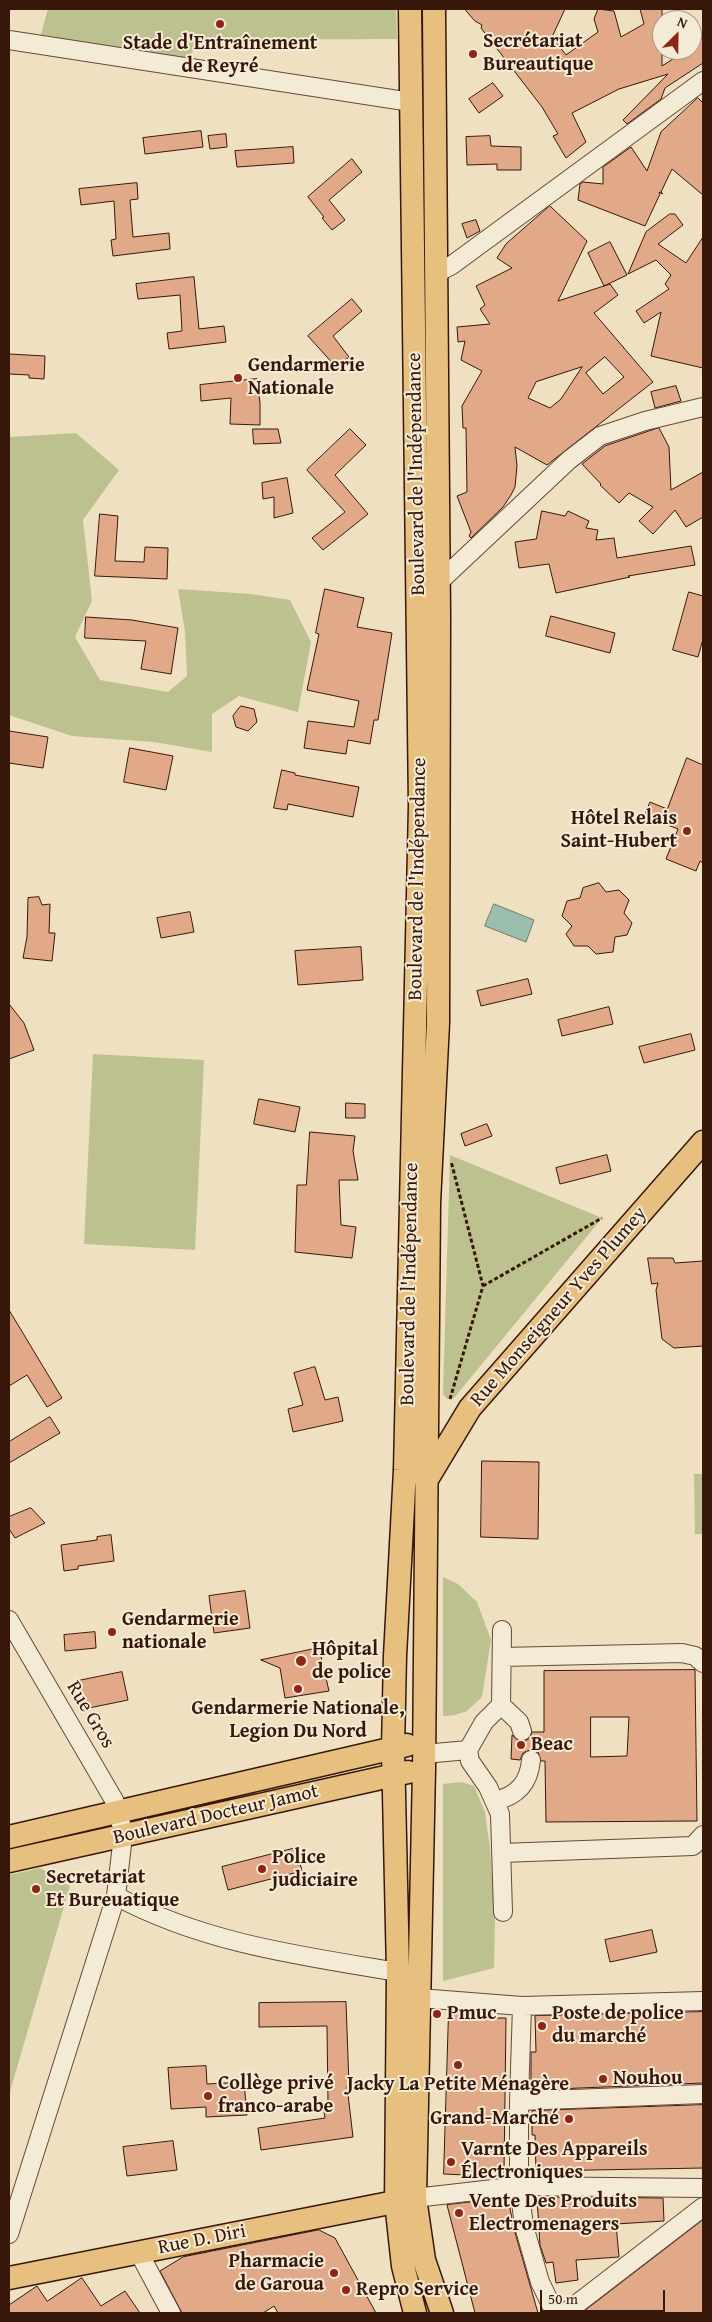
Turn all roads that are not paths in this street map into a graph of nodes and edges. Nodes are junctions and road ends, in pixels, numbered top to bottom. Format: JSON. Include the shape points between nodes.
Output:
{"nodes":[{"id":1,"x":410,"y":9,"type":"edge"},
{"id":2,"x":434,"y":9,"type":"edge"},
{"id":3,"x":9,"y":40,"type":"edge"},
{"id":4,"x":703,"y":81,"type":"edge"},
{"id":5,"x":411,"y":102,"type":"junction"},
{"id":6,"x":437,"y":273,"type":"junction"},
{"id":7,"x":703,"y":407,"type":"edge"},
{"id":8,"x":438,"y":583,"type":"junction"},
{"id":9,"x":703,"y":1142,"type":"edge"},
{"id":10,"x":426,"y":1481,"type":"junction"},
{"id":11,"x":400,"y":1544,"type":"junction"},
{"id":12,"x":9,"y":1620,"type":"edge"},
{"id":13,"x":502,"y":1630,"type":"dead end"},
{"id":14,"x":502,"y":1657,"type":"junction"},
{"id":15,"x":703,"y":1663,"type":"edge"},
{"id":16,"x":501,"y":1705,"type":"junction"},
{"id":17,"x":522,"y":1731,"type":"dead end"},
{"id":18,"x":393,"y":1749,"type":"junction"},
{"id":19,"x":468,"y":1750,"type":"junction"},
{"id":20,"x":423,"y":1755,"type":"junction"},
{"id":21,"x":531,"y":1760,"type":"dead end"},
{"id":22,"x":394,"y":1775,"type":"junction"},
{"id":23,"x":495,"y":1801,"type":"junction"},
{"id":24,"x":119,"y":1812,"type":"junction"},
{"id":25,"x":703,"y":1835,"type":"edge"},
{"id":26,"x":123,"y":1836,"type":"junction"},
{"id":27,"x":9,"y":1837,"type":"edge"},
{"id":28,"x":501,"y":1853,"type":"junction"},
{"id":29,"x":9,"y":1861,"type":"edge"},
{"id":30,"x":116,"y":1896,"type":"junction"},
{"id":31,"x":503,"y":1912,"type":"dead end"},
{"id":32,"x":398,"y":1972,"type":"junction"},
{"id":33,"x":396,"y":1996,"type":"junction"},
{"id":34,"x":420,"y":1998,"type":"junction"},
{"id":35,"x":703,"y":2000,"type":"edge"},
{"id":36,"x":522,"y":2006,"type":"junction"},
{"id":37,"x":703,"y":2094,"type":"edge"},
{"id":38,"x":519,"y":2101,"type":"junction"},
{"id":39,"x":519,"y":2186,"type":"junction"},
{"id":40,"x":703,"y":2188,"type":"edge"},
{"id":41,"x":405,"y":2200,"type":"junction"},
{"id":42,"x":703,"y":2207,"type":"edge"},
{"id":43,"x":9,"y":2234,"type":"edge"},
{"id":44,"x":139,"y":2253,"type":"junction"},
{"id":45,"x":9,"y":2278,"type":"edge"},
{"id":46,"x":170,"y":2313,"type":"edge"},
{"id":47,"x":415,"y":2313,"type":"edge"},
{"id":48,"x":442,"y":2313,"type":"edge"},
{"id":49,"x":555,"y":2313,"type":"edge"},
{"id":50,"x":565,"y":2313,"type":"edge"}],
"edges":[{"from":1,"to":5,"type":"main road","name":"Boulevard de l'Indépendance"},
{"from":2,"to":6,"type":"main road","name":"Boulevard de l'Indépendance"},
{"from":3,"to":5,"type":"street"},
{"from":4,"to":6,"type":"street"},
{"from":5,"to":11,"type":"main road","name":"Boulevard de l'Indépendance","via":[[420,806],[406,1470]]},
{"from":6,"to":8,"type":"main road","name":"Boulevard de l'Indépendance"},
{"from":7,"to":8,"type":"street","via":[[600,436],[569,460]]},
{"from":8,"to":10,"type":"main road","name":"Boulevard de l'Indépendance","via":[[438,1023],[429,1203]]},
{"from":9,"to":10,"type":"main road","name":"Rue Monseigneur Yves Plumey","via":[[470,1408]]},
{"from":10,"to":11,"type":"main road"},
{"from":10,"to":20,"type":"main road","name":"Boulevard de l'Indépendance"},
{"from":11,"to":18,"type":"main road","name":"Boulevard de l'Indépendance"},
{"from":12,"to":24,"type":"street","name":"Rue Gros"},
{"from":13,"to":14,"type":"street"},
{"from":14,"to":15,"type":"street","via":[[682,1653],[695,1656]]},
{"from":14,"to":16,"type":"street"},
{"from":16,"to":17,"type":"street","via":[[519,1722]]},
{"from":16,"to":19,"type":"street","via":[[484,1722]]},
{"from":18,"to":20,"type":"main road","name":"Boulevard Docteur Jamot"},
{"from":18,"to":22,"type":"main road","name":"Boulevard de l'Indépendance"},
{"from":18,"to":24,"type":"main road","name":"Boulevard Docteur Jamot"},
{"from":19,"to":20,"type":"street"},
{"from":19,"to":23,"type":"street","via":[[470,1761]]},
{"from":20,"to":22,"type":"main road","name":"Boulevard Docteur Jamot"},
{"from":20,"to":34,"type":"main road","name":"Boulevard de l'Indépendance"},
{"from":21,"to":23,"type":"street","via":[[524,1786],[509,1798]]},
{"from":22,"to":26,"type":"main road","name":"Boulevard Docteur Jamot"},
{"from":22,"to":32,"type":"main road","name":"Boulevard de l'Indépendance"},
{"from":23,"to":28,"type":"street","via":[[500,1814]]},
{"from":24,"to":26,"type":"street","name":"Rue Gros"},
{"from":24,"to":27,"type":"main road","name":"Boulevard Docteur Jamot"},
{"from":25,"to":28,"type":"street","via":[[693,1846]]},
{"from":26,"to":29,"type":"main road","name":"Boulevard Docteur Jamot"},
{"from":26,"to":30,"type":"street","name":"Rue Gros"},
{"from":28,"to":31,"type":"street"},
{"from":30,"to":32,"type":"street","via":[[196,1931],[250,1946]]},
{"from":30,"to":43,"type":"street","name":"Rue Gros"},
{"from":32,"to":33,"type":"main road","name":"Boulevard de l'Indépendance"},
{"from":33,"to":34,"type":"street"},
{"from":33,"to":41,"type":"main road","name":"Boulevard de l'Indépendance"},
{"from":34,"to":36,"type":"street"},
{"from":34,"to":41,"type":"main road","name":"Boulevard de l'Indépendance"},
{"from":35,"to":36,"type":"street"},
{"from":36,"to":38,"type":"street"},
{"from":37,"to":38,"type":"street"},
{"from":38,"to":39,"type":"street"},
{"from":39,"to":40,"type":"street"},
{"from":39,"to":41,"type":"street"},
{"from":39,"to":49,"type":"street","via":[[524,2226],[540,2282]]},
{"from":41,"to":44,"type":"main road","name":"Rue D. Diri"},
{"from":41,"to":47,"type":"main road","via":[[403,2266]]},
{"from":41,"to":48,"type":"main road"},
{"from":42,"to":50,"type":"street"},
{"from":44,"to":45,"type":"main road","name":"Rue D. Diri"},
{"from":44,"to":46,"type":"street"}]}
